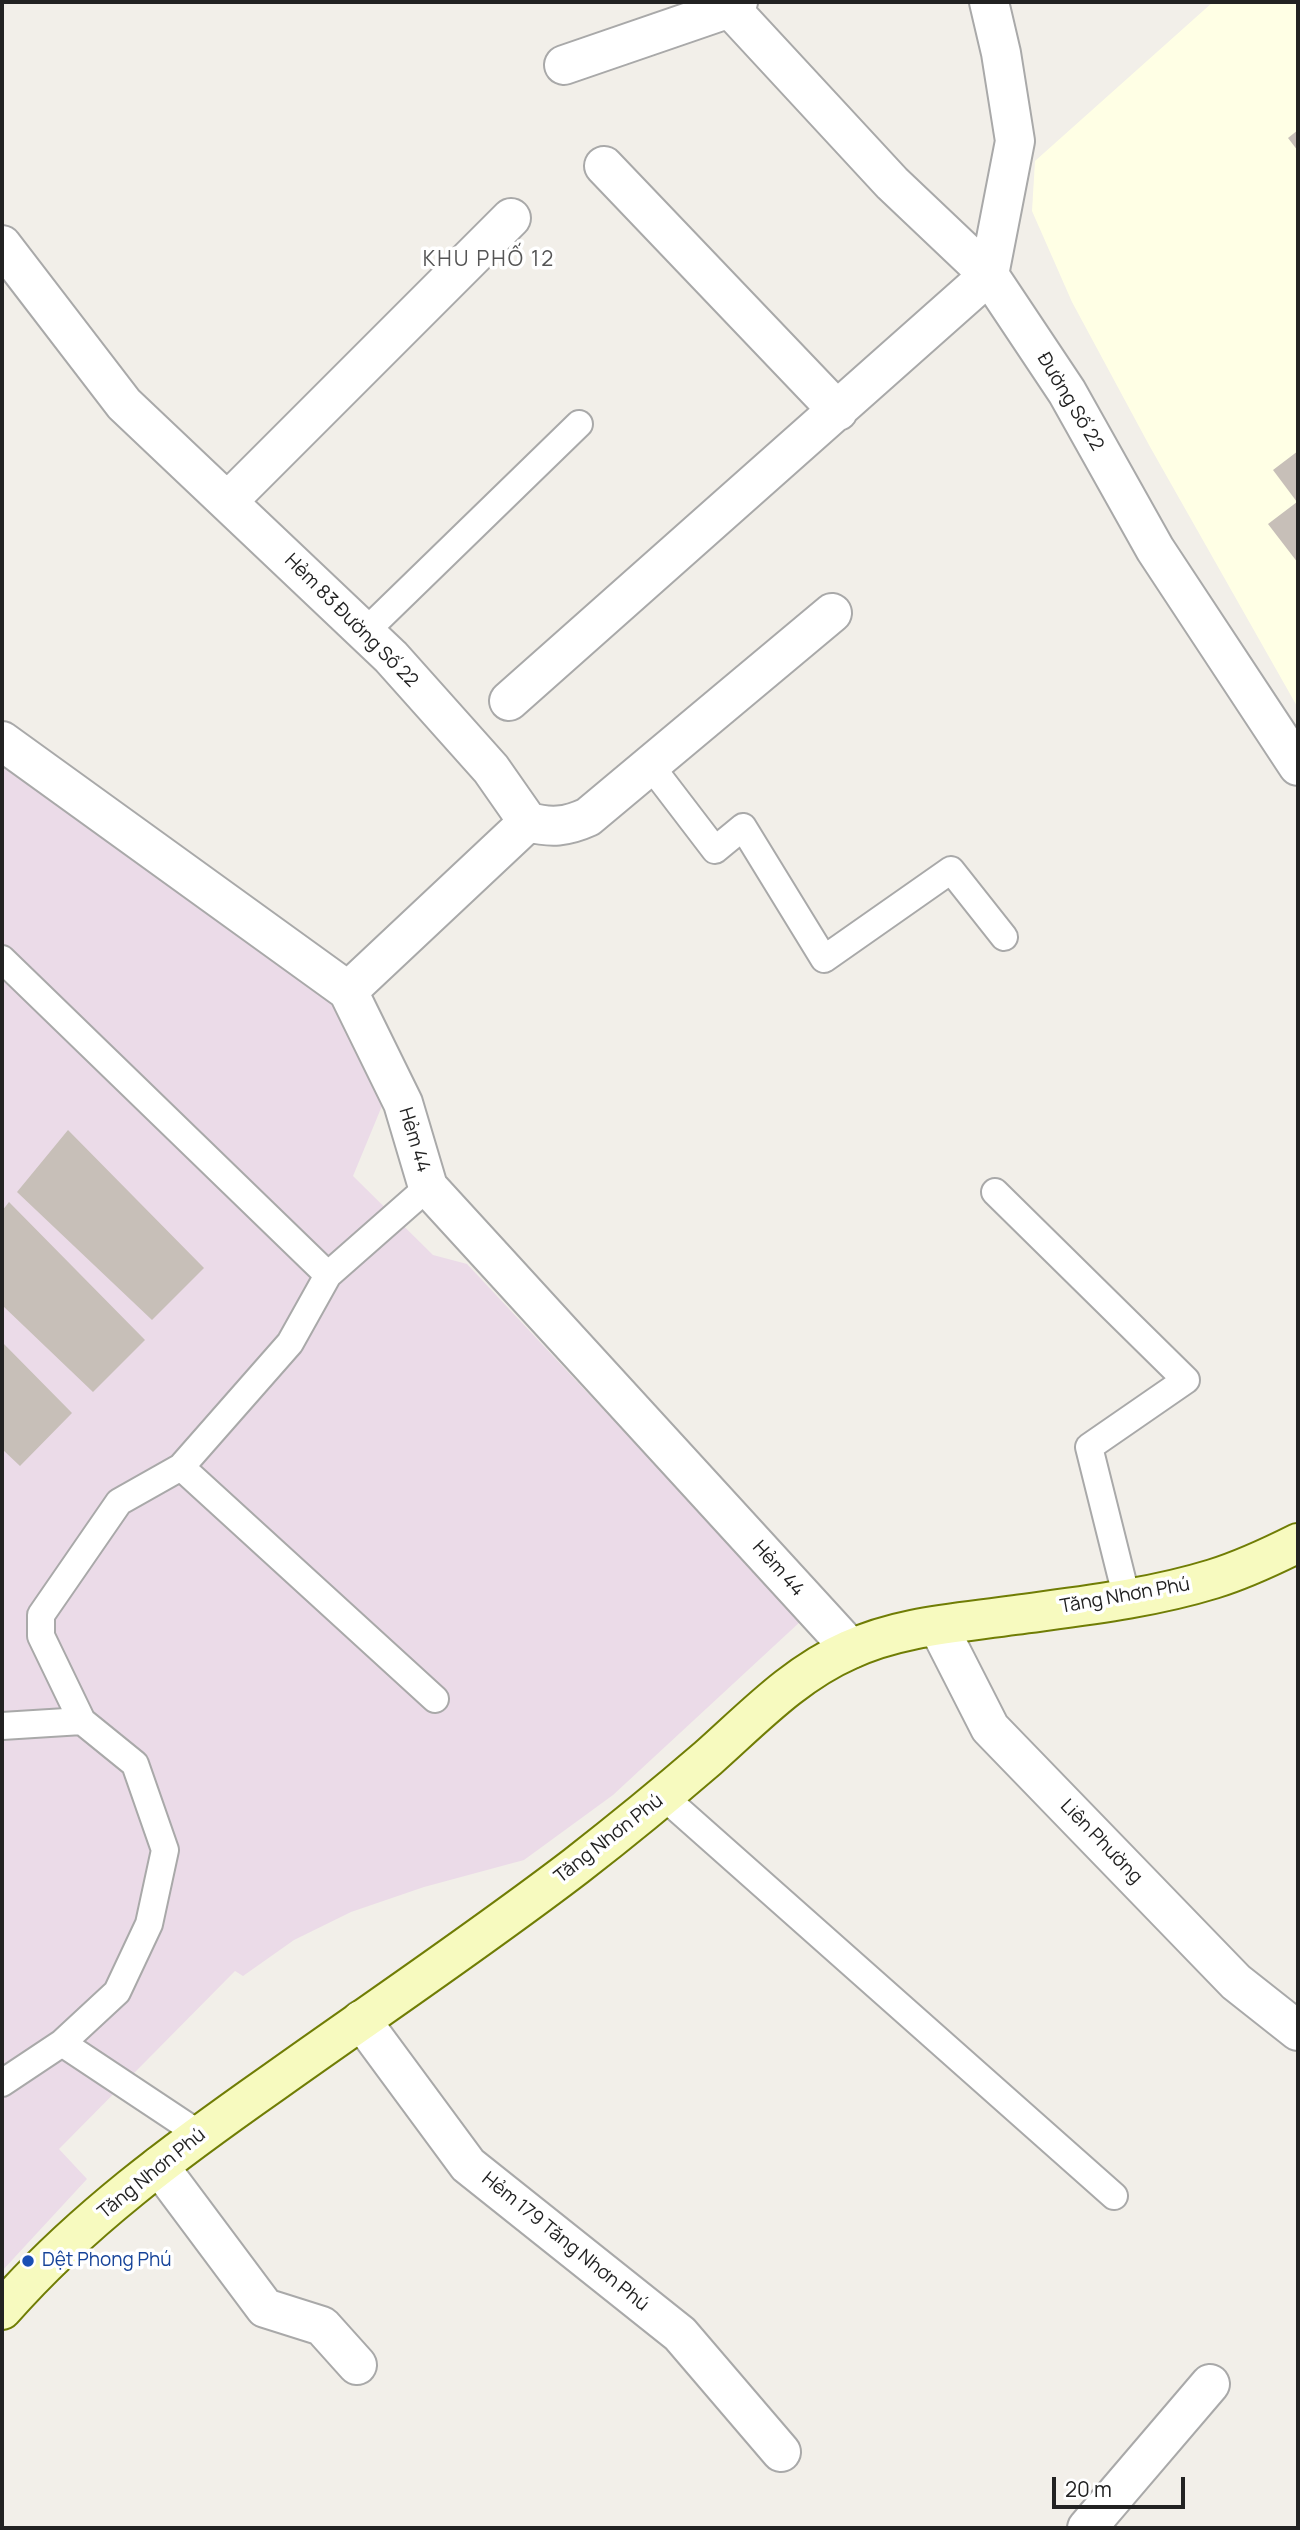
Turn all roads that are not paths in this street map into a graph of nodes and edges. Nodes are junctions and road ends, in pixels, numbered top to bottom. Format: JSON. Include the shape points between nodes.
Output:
{"nodes":[{"id":1,"x":989,"y":2,"type":"edge"},
{"id":2,"x":734,"y":5,"type":"edge"},
{"id":3,"x":565,"y":65,"type":"dead end"},
{"id":4,"x":604,"y":166,"type":"dead end"},
{"id":5,"x":511,"y":218,"type":"dead end"},
{"id":6,"x":2,"y":245,"type":"edge"},
{"id":7,"x":989,"y":275,"type":"junction"},
{"id":8,"x":838,"y":411,"type":"junction"},
{"id":9,"x":579,"y":424,"type":"dead end"},
{"id":10,"x":228,"y":501,"type":"junction"},
{"id":11,"x":832,"y":613,"type":"dead end"},
{"id":12,"x":365,"y":632,"type":"junction"},
{"id":13,"x":509,"y":701,"type":"dead end"},
{"id":14,"x":2,"y":741,"type":"edge"},
{"id":15,"x":650,"y":765,"type":"junction"},
{"id":16,"x":1298,"y":766,"type":"edge"},
{"id":17,"x":528,"y":822,"type":"junction"},
{"id":18,"x":1004,"y":937,"type":"dead end"},
{"id":19,"x":2,"y":959,"type":"edge"},
{"id":20,"x":348,"y":991,"type":"junction"},
{"id":21,"x":428,"y":1187,"type":"junction"},
{"id":22,"x":995,"y":1192,"type":"dead end"},
{"id":23,"x":328,"y":1275,"type":"junction"},
{"id":24,"x":181,"y":1467,"type":"junction"},
{"id":25,"x":1298,"y":1543,"type":"edge"},
{"id":26,"x":1127,"y":1599,"type":"junction"},
{"id":27,"x":938,"y":1626,"type":"junction"},
{"id":28,"x":851,"y":1649,"type":"junction"},
{"id":29,"x":435,"y":1699,"type":"dead end"},
{"id":30,"x":82,"y":1721,"type":"junction"},
{"id":31,"x":2,"y":1726,"type":"edge"},
{"id":32,"x":663,"y":1796,"type":"junction"},
{"id":33,"x":361,"y":2020,"type":"junction"},
{"id":34,"x":1298,"y":2031,"type":"edge"},
{"id":35,"x":62,"y":2043,"type":"junction"},
{"id":36,"x":2,"y":2083,"type":"edge"},
{"id":37,"x":200,"y":2134,"type":"junction"},
{"id":38,"x":159,"y":2166,"type":"junction"},
{"id":39,"x":1114,"y":2196,"type":"dead end"},
{"id":40,"x":2,"y":2310,"type":"edge"},
{"id":41,"x":357,"y":2365,"type":"dead end"},
{"id":42,"x":1210,"y":2384,"type":"dead end"},
{"id":43,"x":781,"y":2452,"type":"dead end"},
{"id":44,"x":1087,"y":2528,"type":"edge"}],
"edges":[{"from":1,"to":7,"type":"street","via":[[1015,141]]},
{"from":2,"to":3,"type":"street"},
{"from":2,"to":7,"type":"street","name":"Đường Số 22","via":[[892,183]]},
{"from":4,"to":8,"type":"street"},
{"from":5,"to":10,"type":"street"},
{"from":6,"to":10,"type":"street","name":"Hẻm 83 Đường Số 22","via":[[124,404]]},
{"from":7,"to":8,"type":"street"},
{"from":7,"to":16,"type":"street","name":"Đường Số 22","via":[[1067,392],[1155,549]]},
{"from":8,"to":13,"type":"street"},
{"from":9,"to":12,"type":"lane"},
{"from":10,"to":12,"type":"street","name":"Hẻm 83 Đường Số 22"},
{"from":11,"to":15,"type":"street"},
{"from":12,"to":17,"type":"street","name":"Hẻm 83 Đường Số 22","via":[[491,769]]},
{"from":14,"to":20,"type":"street","name":"Hẻm 44"},
{"from":15,"to":17,"type":"street","via":[[575,823],[549,828]]},
{"from":15,"to":18,"type":"lane","via":[[715,850],[743,827],[824,959],[951,870]]},
{"from":17,"to":20,"type":"street"},
{"from":19,"to":23,"type":"lane"},
{"from":20,"to":21,"type":"street","name":"Hẻm 44","via":[[403,1103]]},
{"from":21,"to":23,"type":"lane"},
{"from":21,"to":28,"type":"street","name":"Hẻm 44"},
{"from":22,"to":26,"type":"lane","via":[[1186,1380],[1089,1447]]},
{"from":23,"to":24,"type":"lane","via":[[290,1343]]},
{"from":24,"to":29,"type":"lane"},
{"from":24,"to":30,"type":"lane","via":[[119,1502],[41,1615],[41,1636]]},
{"from":25,"to":26,"type":"street","name":"Tăng Nhơn Phú","via":[[1216,1578]]},
{"from":26,"to":27,"type":"street","name":"Tăng Nhơn Phú"},
{"from":27,"to":28,"type":"street","name":"Tăng Nhơn Phú","via":[[908,1630]]},
{"from":27,"to":34,"type":"street","name":"Liên Phường","via":[[990,1728],[1236,1982]]},
{"from":28,"to":32,"type":"street","name":"Tăng Nhơn Phú","via":[[794,1682]]},
{"from":30,"to":31,"type":"lane"},
{"from":30,"to":35,"type":"lane","via":[[135,1764],[165,1850],[149,1924],[117,1992]]},
{"from":32,"to":33,"type":"street","name":"Tăng Nhơn Phú","via":[[554,1882]]},
{"from":32,"to":39,"type":"lane"},
{"from":33,"to":37,"type":"street","name":"Tăng Nhơn Phú"},
{"from":33,"to":43,"type":"street","name":"Hẻm 179 Tăng Nhơn Phú","via":[[468,2165],[680,2334]]},
{"from":35,"to":36,"type":"lane"},
{"from":35,"to":37,"type":"lane"},
{"from":37,"to":38,"type":"street","name":"Tăng Nhơn Phú"},
{"from":38,"to":40,"type":"street","name":"Tăng Nhơn Phú","via":[[69,2242]]},
{"from":38,"to":41,"type":"street","via":[[265,2308],[322,2326]]},
{"from":42,"to":44,"type":"street"}]}
